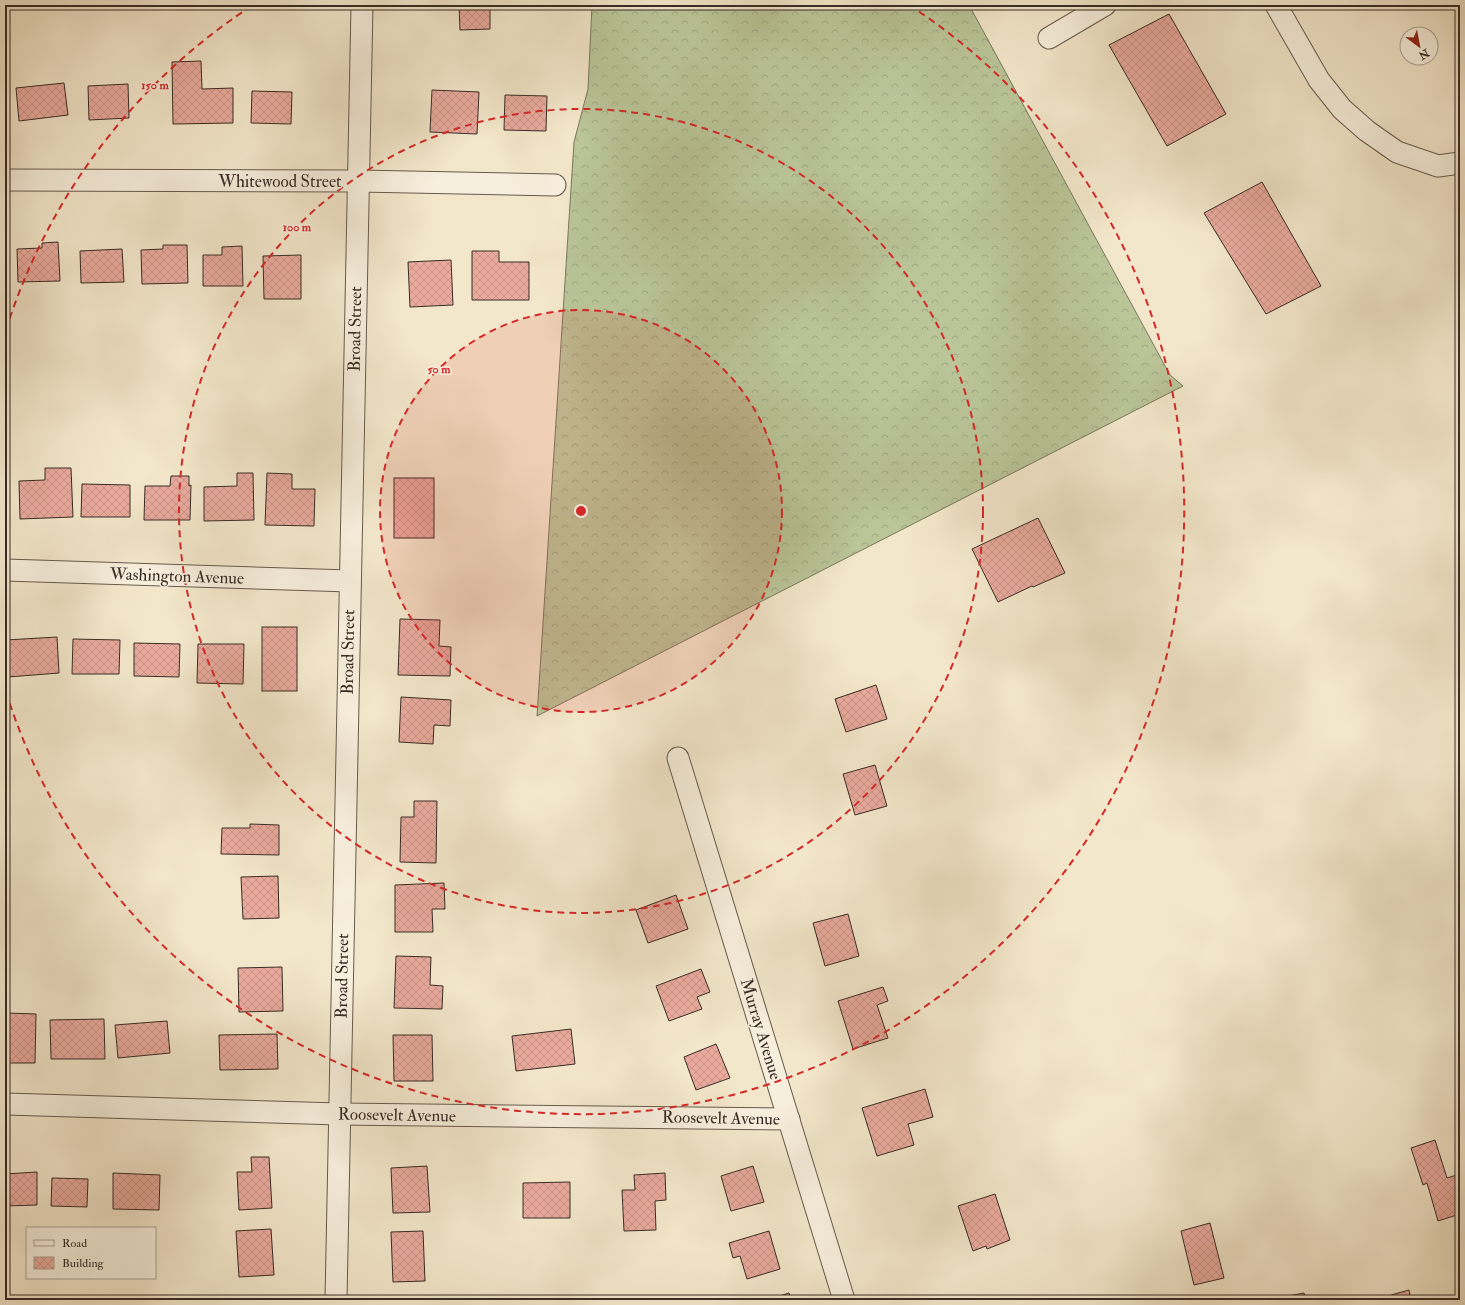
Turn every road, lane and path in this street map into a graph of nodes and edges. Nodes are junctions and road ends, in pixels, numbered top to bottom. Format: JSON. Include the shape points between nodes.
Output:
{"nodes":[{"id":1,"x":362,"y":5,"type":"edge"},
{"id":2,"x":1105,"y":5,"type":"edge"},
{"id":3,"x":1276,"y":5,"type":"edge"},
{"id":4,"x":1049,"y":38,"type":"dead end"},
{"id":5,"x":1460,"y":163,"type":"edge"},
{"id":6,"x":5,"y":180,"type":"edge"},
{"id":7,"x":359,"y":181,"type":"junction"},
{"id":8,"x":555,"y":185,"type":"dead end"},
{"id":9,"x":5,"y":570,"type":"edge"},
{"id":10,"x":350,"y":581,"type":"junction"},
{"id":11,"x":678,"y":758,"type":"dead end"},
{"id":12,"x":5,"y":1104,"type":"edge"},
{"id":13,"x":339,"y":1114,"type":"junction"},
{"id":14,"x":789,"y":1119,"type":"junction"},
{"id":15,"x":336,"y":1300,"type":"edge"},
{"id":16,"x":844,"y":1300,"type":"edge"}],
"edges":[{"from":1,"to":7,"type":"street","name":"Broad Street"},
{"from":2,"to":4,"type":"street"},
{"from":3,"to":5,"type":"street","via":[[1318,80],[1342,110],[1397,152],[1438,166]]},
{"from":6,"to":7,"type":"street","name":"Whitewood Street"},
{"from":7,"to":8,"type":"street","name":"Whitewood Street"},
{"from":7,"to":10,"type":"street","name":"Broad Street"},
{"from":9,"to":10,"type":"street","name":"Washington Avenue"},
{"from":10,"to":13,"type":"street","name":"Broad Street"},
{"from":11,"to":14,"type":"street","name":"Murray Avenue"},
{"from":12,"to":13,"type":"street","name":"Roosevelt Avenue"},
{"from":13,"to":14,"type":"street","name":"Roosevelt Avenue"},
{"from":13,"to":15,"type":"street","name":"Broad Street"},
{"from":14,"to":16,"type":"street","name":"Murray Avenue"}]}
